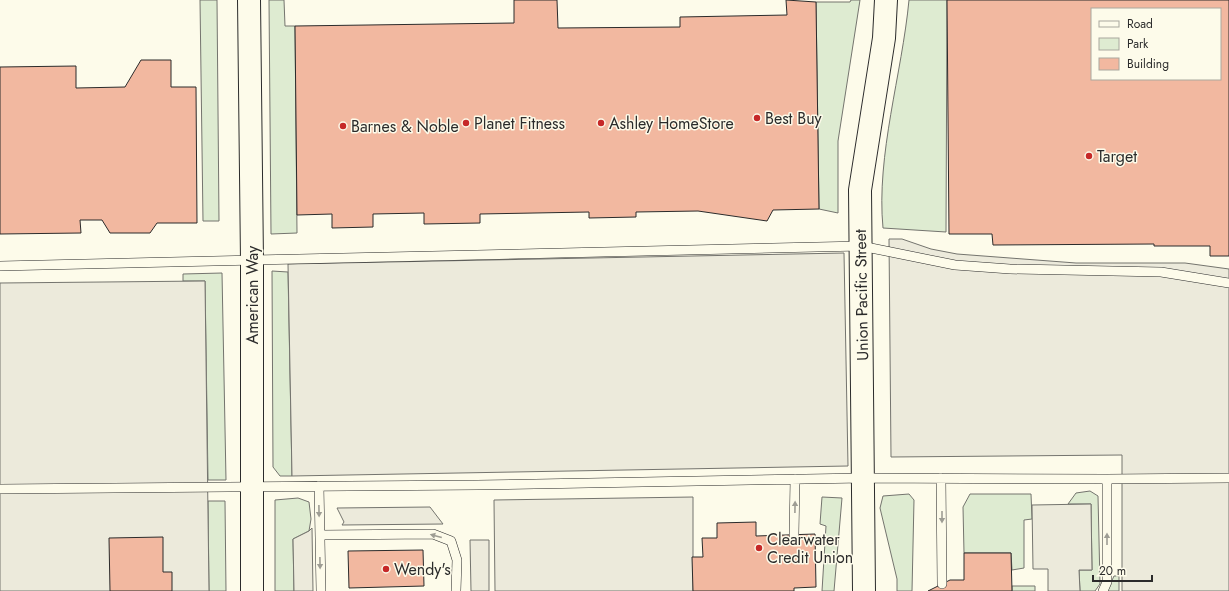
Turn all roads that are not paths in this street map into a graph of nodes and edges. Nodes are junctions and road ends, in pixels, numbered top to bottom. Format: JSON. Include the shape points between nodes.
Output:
{"nodes":[{"id":1,"x":249,"y":0,"type":"edge"},
{"id":2,"x":886,"y":0,"type":"edge"},
{"id":3,"x":861,"y":246,"type":"junction"},
{"id":4,"x":252,"y":261,"type":"junction"},
{"id":5,"x":0,"y":266,"type":"edge"},
{"id":6,"x":1229,"y":283,"type":"edge"},
{"id":7,"x":863,"y":478,"type":"junction"},
{"id":8,"x":942,"y":478,"type":"junction"},
{"id":9,"x":1229,"y":478,"type":"edge"},
{"id":10,"x":795,"y":479,"type":"junction"},
{"id":11,"x":1107,"y":479,"type":"junction"},
{"id":12,"x":319,"y":486,"type":"junction"},
{"id":13,"x":251,"y":487,"type":"junction"},
{"id":14,"x":0,"y":489,"type":"edge"},
{"id":15,"x":320,"y":535,"type":"junction"},
{"id":16,"x":794,"y":535,"type":"dead end"},
{"id":17,"x":942,"y":584,"type":"dead end"},
{"id":18,"x":252,"y":591,"type":"edge"},
{"id":19,"x":321,"y":591,"type":"edge"},
{"id":20,"x":456,"y":591,"type":"edge"},
{"id":21,"x":864,"y":591,"type":"edge"},
{"id":22,"x":1103,"y":591,"type":"edge"}],
"edges":[{"from":1,"to":4,"type":"street","name":"American Way"},
{"from":2,"to":3,"type":"street","name":"Union Pacific Street","via":[[884,38],[860,190]]},
{"from":3,"to":4,"type":"lane"},
{"from":3,"to":6,"type":"lane","via":[[955,265],[1010,269],[1161,272]]},
{"from":3,"to":7,"type":"street","name":"Union Pacific Street"},
{"from":4,"to":5,"type":"lane"},
{"from":4,"to":13,"type":"street","name":"American Way"},
{"from":7,"to":8,"type":"lane"},
{"from":7,"to":10,"type":"lane"},
{"from":7,"to":21,"type":"street","name":"Union Pacific Street"},
{"from":8,"to":11,"type":"lane"},
{"from":8,"to":17,"type":"lane","one_way":true},
{"from":9,"to":11,"type":"lane"},
{"from":10,"to":12,"type":"lane"},
{"from":16,"to":10,"type":"lane","one_way":true},
{"from":22,"to":11,"type":"lane","one_way":true,"via":[[1107,582]]},
{"from":12,"to":13,"type":"lane"},
{"from":12,"to":15,"type":"lane","one_way":true},
{"from":13,"to":14,"type":"lane"},
{"from":13,"to":18,"type":"street","name":"American Way"},
{"from":15,"to":19,"type":"lane","one_way":true},
{"from":20,"to":15,"type":"lane","one_way":true,"via":[[457,560],[451,541],[433,534]]}]}
